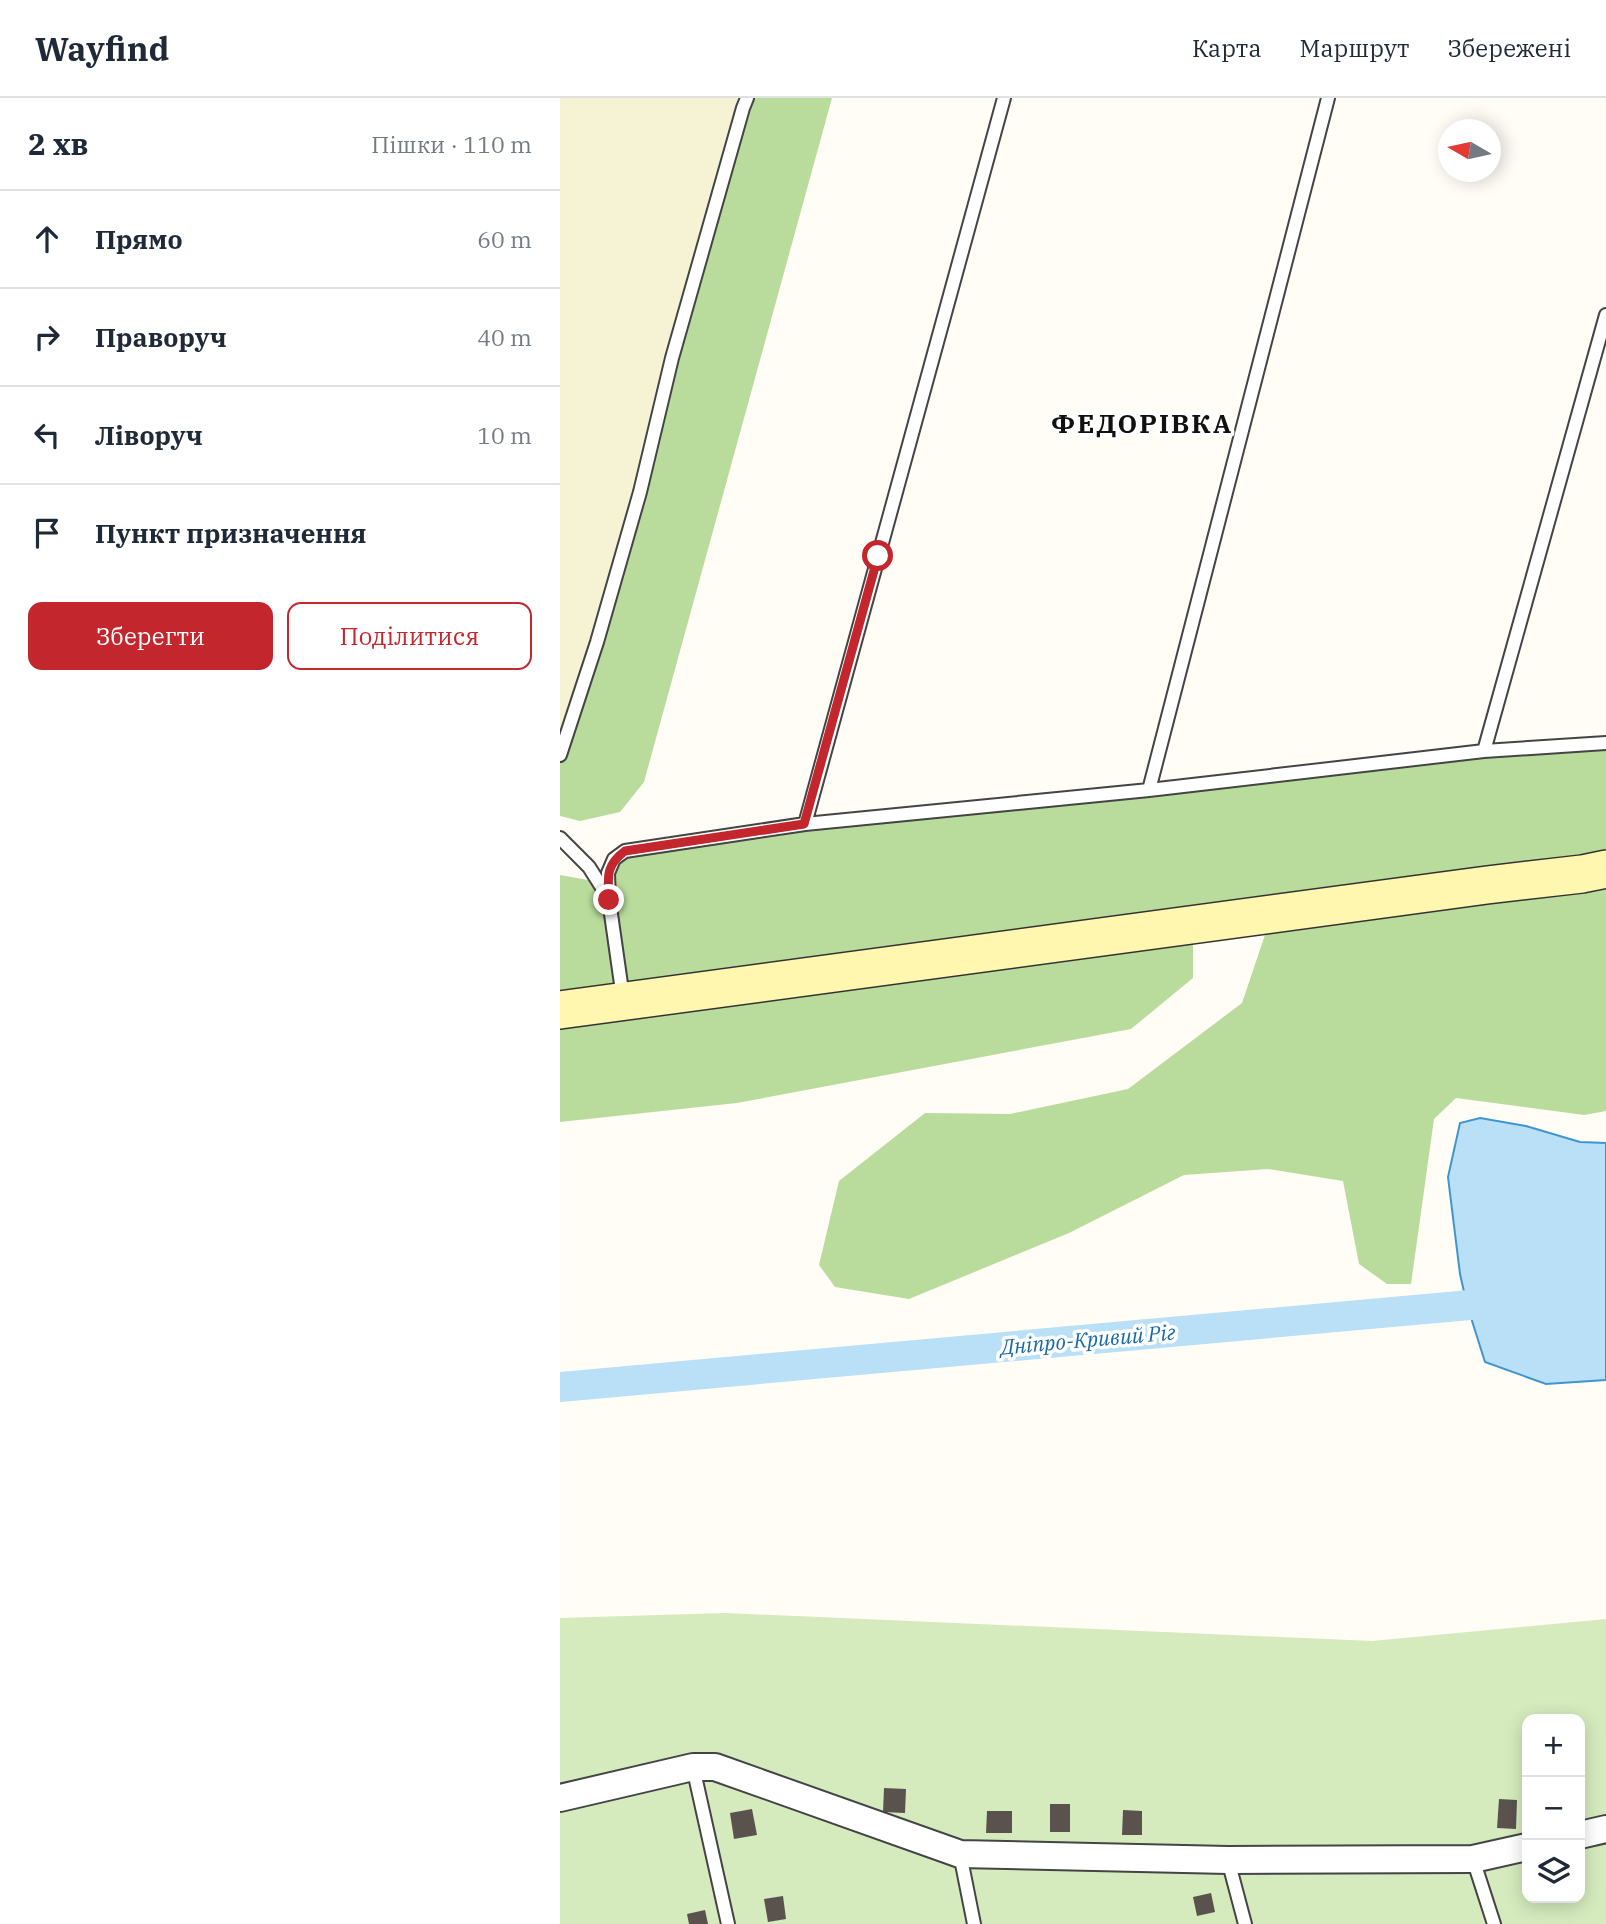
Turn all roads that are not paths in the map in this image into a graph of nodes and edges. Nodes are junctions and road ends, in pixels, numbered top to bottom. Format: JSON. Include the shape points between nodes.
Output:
{"nodes":[{"id":1,"x":747,"y":98,"type":"edge"},
{"id":2,"x":1004,"y":98,"type":"edge"},
{"id":3,"x":1328,"y":98,"type":"edge"},
{"id":4,"x":1606,"y":315,"type":"edge"},
{"id":5,"x":1606,"y":743,"type":"edge"},
{"id":6,"x":1484,"y":751,"type":"junction"},
{"id":7,"x":560,"y":755,"type":"edge"},
{"id":8,"x":1149,"y":790,"type":"junction"},
{"id":9,"x":804,"y":824,"type":"junction"},
{"id":10,"x":560,"y":838,"type":"edge"},
{"id":11,"x":1606,"y":869,"type":"edge"},
{"id":12,"x":609,"y":900,"type":"junction"},
{"id":13,"x":624,"y":1002,"type":"junction"},
{"id":14,"x":560,"y":1010,"type":"edge"},
{"id":15,"x":694,"y":1767,"type":"junction"},
{"id":16,"x":560,"y":1798,"type":"edge"},
{"id":17,"x":1606,"y":1829,"type":"edge"},
{"id":18,"x":1585,"y":1834,"type":"edge"},
{"id":19,"x":1522,"y":1848,"type":"edge"},
{"id":20,"x":960,"y":1854,"type":"junction"},
{"id":21,"x":1473,"y":1859,"type":"junction"},
{"id":22,"x":1228,"y":1860,"type":"junction"},
{"id":23,"x":728,"y":1924,"type":"edge"},
{"id":24,"x":974,"y":1924,"type":"edge"},
{"id":25,"x":1245,"y":1924,"type":"edge"},
{"id":26,"x":1494,"y":1924,"type":"edge"}],
"edges":[{"from":1,"to":7,"type":"lane","via":[[672,358],[636,505]]},
{"from":2,"to":9,"type":"lane"},
{"from":3,"to":8,"type":"lane"},
{"from":4,"to":6,"type":"lane"},
{"from":5,"to":6,"type":"lane"},
{"from":6,"to":8,"type":"lane"},
{"from":8,"to":9,"type":"lane"},
{"from":9,"to":12,"type":"lane","via":[[625,851],[614,859],[608,873]]},
{"from":10,"to":12,"type":"lane","via":[[589,867]]},
{"from":11,"to":13,"type":"main road"},
{"from":12,"to":13,"type":"lane"},
{"from":13,"to":14,"type":"main road"},
{"from":15,"to":16,"type":"street"},
{"from":15,"to":20,"type":"street","via":[[715,1767]]},
{"from":15,"to":23,"type":"lane"},
{"from":17,"to":18,"type":"street"},
{"from":19,"to":21,"type":"street"},
{"from":20,"to":22,"type":"street"},
{"from":20,"to":24,"type":"lane"},
{"from":21,"to":22,"type":"street"},
{"from":21,"to":26,"type":"lane"},
{"from":22,"to":25,"type":"lane"}]}
